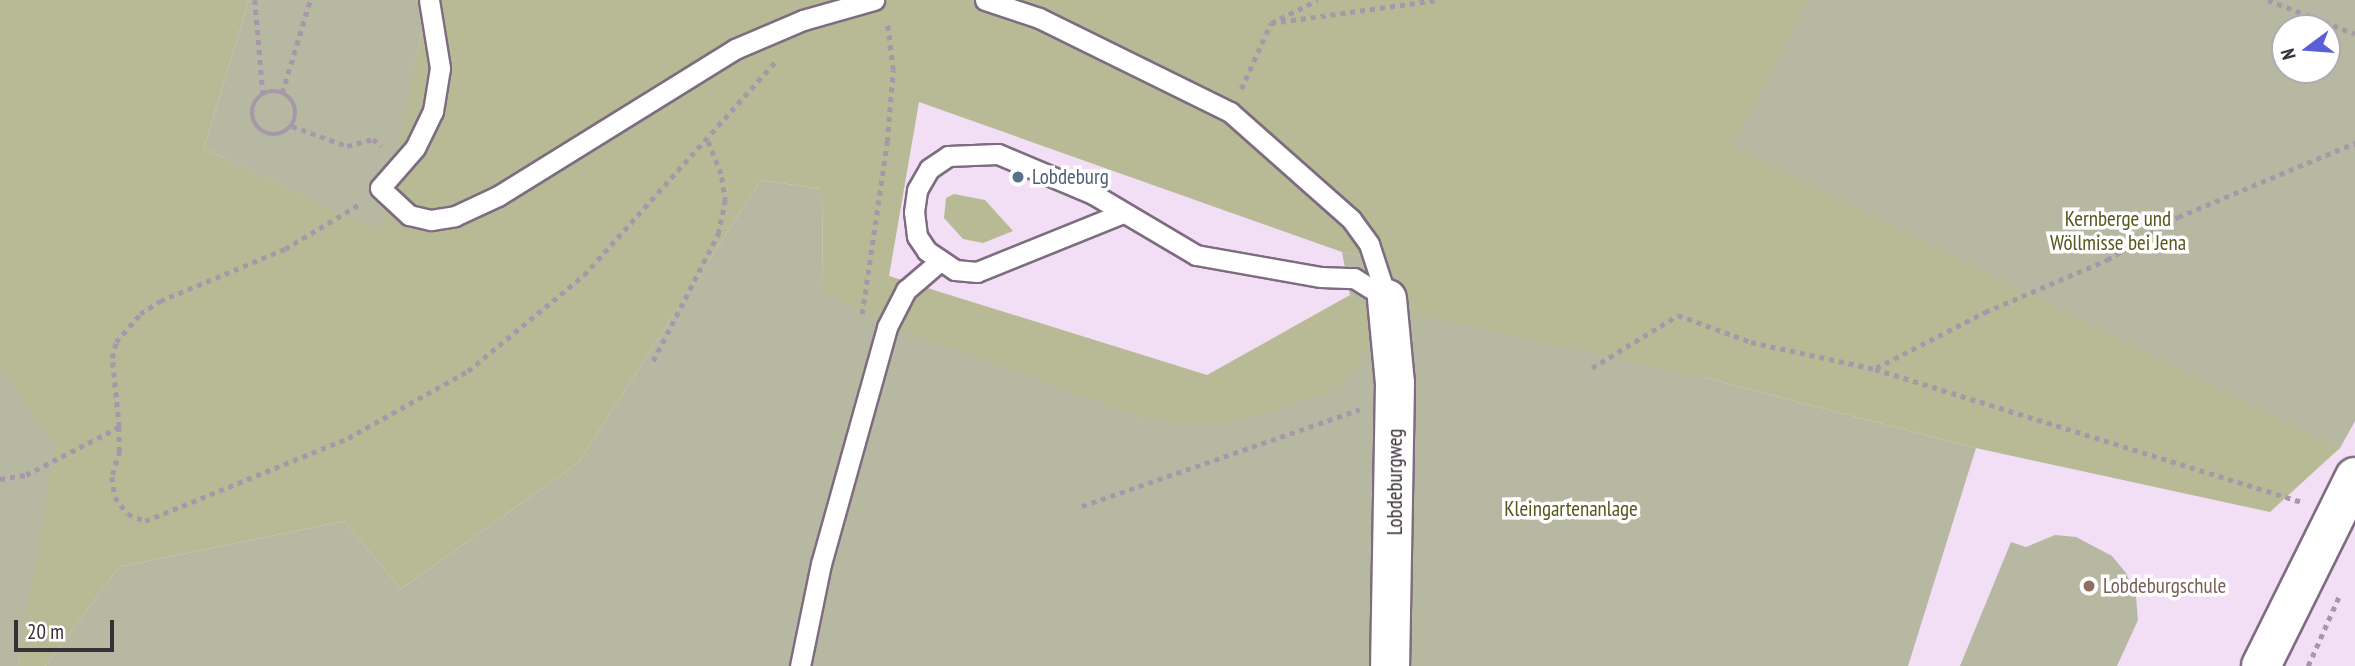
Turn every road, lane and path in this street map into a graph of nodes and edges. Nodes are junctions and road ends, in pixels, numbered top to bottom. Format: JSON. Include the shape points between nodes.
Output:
{"nodes":[{"id":1,"x":255,"y":0,"type":"edge"},
{"id":2,"x":310,"y":0,"type":"edge"},
{"id":3,"x":429,"y":0,"type":"edge"},
{"id":4,"x":985,"y":0,"type":"edge"},
{"id":5,"x":1318,"y":0,"type":"edge"},
{"id":6,"x":1437,"y":0,"type":"edge"},
{"id":7,"x":2268,"y":0,"type":"edge"},
{"id":8,"x":880,"y":6,"type":"edge"},
{"id":9,"x":803,"y":20,"type":"junction"},
{"id":10,"x":1271,"y":23,"type":"junction"},
{"id":11,"x":2355,"y":34,"type":"edge"},
{"id":12,"x":282,"y":93,"type":"junction"},
{"id":13,"x":263,"y":94,"type":"junction"},
{"id":14,"x":1230,"y":113,"type":"junction"},
{"id":15,"x":292,"y":126,"type":"junction"},
{"id":16,"x":707,"y":140,"type":"junction"},
{"id":17,"x":2355,"y":143,"type":"edge"},
{"id":18,"x":402,"y":165,"type":"junction"},
{"id":19,"x":380,"y":188,"type":"junction"},
{"id":20,"x":1123,"y":213,"type":"junction"},
{"id":21,"x":940,"y":261,"type":"junction"},
{"id":22,"x":1387,"y":299,"type":"junction"},
{"id":23,"x":860,"y":324,"type":"dead end"},
{"id":24,"x":653,"y":361,"type":"dead end"},
{"id":25,"x":1592,"y":368,"type":"dead end"},
{"id":26,"x":1875,"y":369,"type":"junction"},
{"id":27,"x":1395,"y":383,"type":"junction"},
{"id":28,"x":119,"y":427,"type":"junction"},
{"id":29,"x":2355,"y":477,"type":"edge"},
{"id":30,"x":0,"y":479,"type":"edge"},
{"id":31,"x":1082,"y":506,"type":"dead end"},
{"id":32,"x":2334,"y":512,"type":"junction"},
{"id":33,"x":2345,"y":585,"type":"dead end"},
{"id":34,"x":800,"y":666,"type":"edge"},
{"id":35,"x":1390,"y":666,"type":"edge"},
{"id":36,"x":2261,"y":666,"type":"edge"},
{"id":37,"x":2308,"y":666,"type":"edge"}],
"edges":[{"from":1,"to":13,"type":"path"},
{"from":2,"to":12,"type":"path"},
{"from":3,"to":18,"type":"lane","via":[[438,46],[438,90],[426,130]]},
{"from":4,"to":14,"type":"lane","via":[[1039,18]]},
{"from":5,"to":10,"type":"path"},
{"from":6,"to":10,"type":"path"},
{"from":7,"to":11,"type":"path"},
{"from":8,"to":9,"type":"lane"},
{"from":8,"to":23,"type":"path","via":[[893,70]]},
{"from":9,"to":16,"type":"path","via":[[770,71]]},
{"from":9,"to":19,"type":"lane","via":[[735,49],[477,208],[419,219],[397,207]]},
{"from":10,"to":14,"type":"path"},
{"from":12,"to":13,"type":"path"},
{"from":12,"to":15,"type":"path","via":[[295,107]]},
{"from":13,"to":15,"type":"path","via":[[252,110],[257,128],[275,135]]},
{"from":14,"to":22,"type":"lane","via":[[1351,219],[1369,244]]},
{"from":15,"to":18,"type":"path","via":[[347,146],[373,139]]},
{"from":16,"to":24,"type":"path","via":[[721,174],[725,202],[718,234]]},
{"from":16,"to":28,"type":"path","via":[[584,275],[468,371],[348,438],[145,520],[128,514],[115,497],[112,477],[120,451]]},
{"from":17,"to":26,"type":"path","via":[[2178,216],[2107,260],[1985,312]]},
{"from":18,"to":19,"type":"lane"},
{"from":19,"to":28,"type":"path","via":[[311,236],[160,301],[140,314],[116,342],[112,358]]},
{"from":20,"to":21,"type":"lane","via":[[977,272],[955,270]]},
{"from":20,"to":21,"type":"lane","via":[[1038,168],[999,155],[948,156],[929,169],[914,212],[917,236]]},
{"from":20,"to":22,"type":"lane","via":[[1196,256],[1321,277],[1354,278]]},
{"from":21,"to":34,"type":"lane","via":[[906,290],[887,327],[821,564]]},
{"from":22,"to":27,"type":"street","name":"Lobdeburgweg"},
{"from":25,"to":26,"type":"path","via":[[1678,315],[1751,342]]},
{"from":26,"to":32,"type":"path"},
{"from":27,"to":31,"type":"path","via":[[1360,409]]},
{"from":27,"to":35,"type":"street","name":"Lobdeburgweg"},
{"from":28,"to":30,"type":"path","via":[[26,475]]},
{"from":29,"to":32,"type":"street"},
{"from":32,"to":36,"type":"street"},
{"from":33,"to":37,"type":"path"}]}
